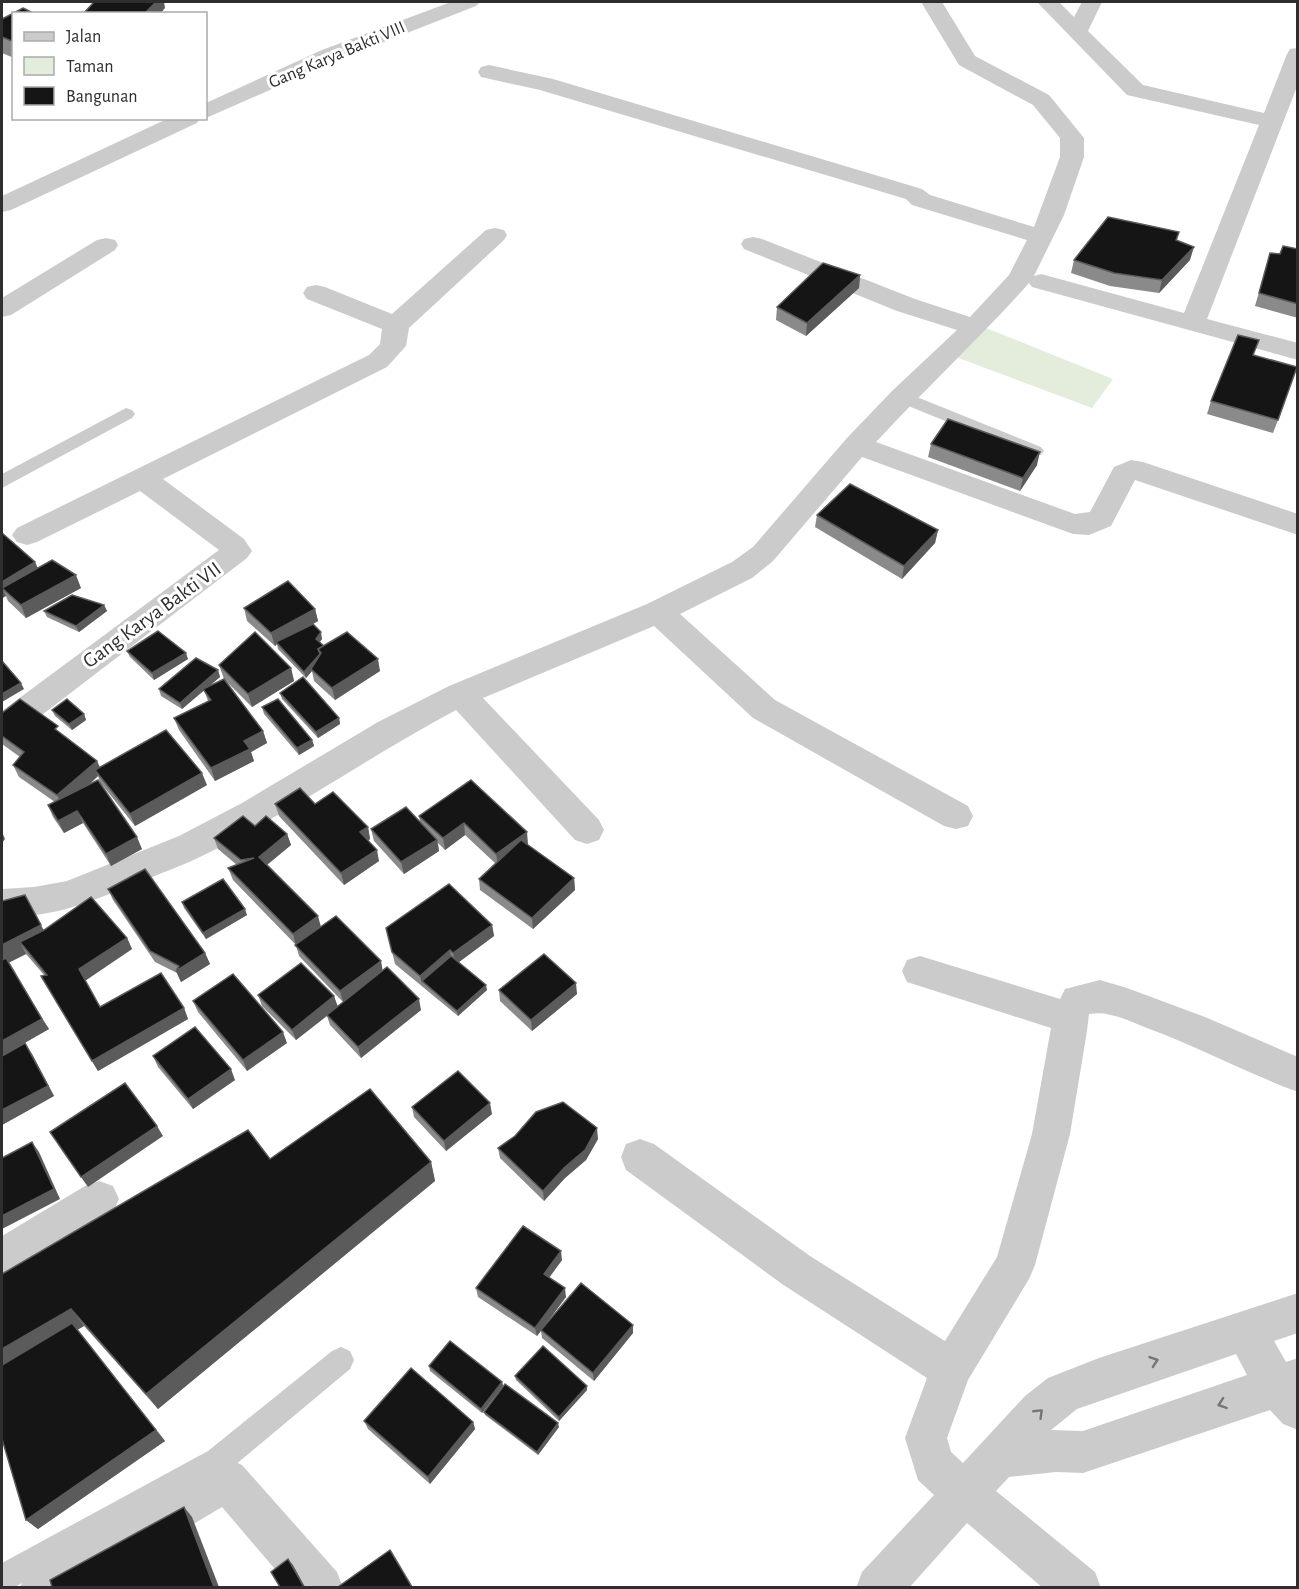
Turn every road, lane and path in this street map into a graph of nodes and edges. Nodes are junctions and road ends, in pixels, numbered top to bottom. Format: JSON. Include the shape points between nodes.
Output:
{"nodes":[{"id":1,"x":469,"y":2,"type":"edge"},
{"id":2,"x":932,"y":2,"type":"edge"},
{"id":3,"x":1048,"y":2,"type":"edge"},
{"id":4,"x":1092,"y":2,"type":"edge"},
{"id":5,"x":1077,"y":32,"type":"junction"},
{"id":6,"x":1296,"y":61,"type":"edge"},
{"id":7,"x":489,"y":72,"type":"dead end"},
{"id":8,"x":207,"y":111,"type":"edge"},
{"id":9,"x":185,"y":120,"type":"edge"},
{"id":10,"x":1271,"y":121,"type":"junction"},
{"id":11,"x":2,"y":205,"type":"edge"},
{"id":12,"x":495,"y":235,"type":"dead end"},
{"id":13,"x":1041,"y":237,"type":"junction"},
{"id":14,"x":753,"y":244,"type":"dead end"},
{"id":15,"x":106,"y":245,"type":"dead end"},
{"id":16,"x":1041,"y":282,"type":"dead end"},
{"id":17,"x":316,"y":292,"type":"dead end"},
{"id":18,"x":2,"y":309,"type":"edge"},
{"id":19,"x":1192,"y":324,"type":"junction"},
{"id":20,"x":396,"y":325,"type":"junction"},
{"id":21,"x":975,"y":327,"type":"junction"},
{"id":22,"x":1298,"y":352,"type":"edge"},
{"id":23,"x":902,"y":397,"type":"junction"},
{"id":24,"x":126,"y":414,"type":"dead end"},
{"id":25,"x":857,"y":445,"type":"junction"},
{"id":26,"x":1037,"y":452,"type":"edge"},
{"id":27,"x":143,"y":479,"type":"junction"},
{"id":28,"x":2,"y":482,"type":"edge"},
{"id":29,"x":1298,"y":525,"type":"edge"},
{"id":30,"x":27,"y":535,"type":"dead end"},
{"id":31,"x":658,"y":612,"type":"junction"},
{"id":32,"x":460,"y":694,"type":"junction"},
{"id":33,"x":2,"y":728,"type":"edge"},
{"id":34,"x":956,"y":816,"type":"dead end"},
{"id":35,"x":587,"y":830,"type":"dead end"},
{"id":36,"x":2,"y":903,"type":"edge"},
{"id":37,"x":920,"y":971,"type":"dead end"},
{"id":38,"x":1069,"y":1017,"type":"junction"},
{"id":39,"x":1298,"y":1075,"type":"edge"},
{"id":40,"x":640,"y":1157,"type":"dead end"},
{"id":41,"x":99,"y":1199,"type":"dead end"},
{"id":42,"x":2,"y":1258,"type":"edge"},
{"id":43,"x":1298,"y":1313,"type":"edge"},
{"id":44,"x":1245,"y":1330,"type":"junction"},
{"id":45,"x":341,"y":1360,"type":"dead end"},
{"id":46,"x":951,"y":1370,"type":"junction"},
{"id":47,"x":1290,"y":1391,"type":"edge"},
{"id":48,"x":999,"y":1456,"type":"junction"},
{"id":49,"x":964,"y":1493,"type":"junction"},
{"id":50,"x":2,"y":1578,"type":"edge"},
{"id":51,"x":42,"y":1587,"type":"edge"},
{"id":52,"x":321,"y":1587,"type":"edge"},
{"id":53,"x":878,"y":1587,"type":"edge"},
{"id":54,"x":1079,"y":1587,"type":"edge"}],
"edges":[{"from":1,"to":8,"type":"street","name":"Gang Karya Bakti VIII","via":[[330,55]]},
{"from":2,"to":13,"type":"street","via":[[967,60],[1041,100],[1072,138],[1072,157]]},
{"from":3,"to":5,"type":"street"},
{"from":4,"to":5,"type":"street"},
{"from":5,"to":10,"type":"street","via":[[1135,90]]},
{"from":6,"to":10,"type":"street"},
{"from":7,"to":13,"type":"street","via":[[545,84],[814,164]]},
{"from":9,"to":11,"type":"street"},
{"from":10,"to":19,"type":"street"},
{"from":12,"to":20,"type":"street"},
{"from":13,"to":21,"type":"street","via":[[1020,278]]},
{"from":14,"to":21,"type":"street","via":[[906,305]]},
{"from":15,"to":18,"type":"street"},
{"from":16,"to":19,"type":"street"},
{"from":17,"to":20,"type":"street"},
{"from":19,"to":22,"type":"street"},
{"from":20,"to":27,"type":"street","via":[[393,346],[378,361]]},
{"from":21,"to":23,"type":"street"},
{"from":23,"to":25,"type":"street"},
{"from":23,"to":26,"type":"lane"},
{"from":24,"to":28,"type":"lane"},
{"from":25,"to":29,"type":"street","via":[[1073,524],[1089,525],[1101,519],[1124,474],[1131,470]]},
{"from":25,"to":31,"type":"street","via":[[763,554],[742,570]]},
{"from":27,"to":30,"type":"street"},
{"from":27,"to":33,"type":"street","name":"Gang Karya Bakti VII","via":[[237,551],[187,593]]},
{"from":31,"to":32,"type":"street"},
{"from":31,"to":34,"type":"street","via":[[764,709]]},
{"from":32,"to":35,"type":"street"},
{"from":32,"to":36,"type":"street","via":[[191,846],[70,895]]},
{"from":37,"to":38,"type":"street"},
{"from":38,"to":39,"type":"street","via":[[1078,1000],[1100,996],[1192,1028]]},
{"from":38,"to":46,"type":"street","via":[[1051,1134],[1015,1265]]},
{"from":40,"to":46,"type":"street","via":[[796,1270]]},
{"from":41,"to":42,"type":"street"},
{"from":43,"to":44,"type":"street"},
{"from":44,"to":47,"type":"street"},
{"from":48,"to":44,"type":"street","one_way":true,"via":[[1040,1411],[1063,1394]]},
{"from":45,"to":50,"type":"lane","via":[[218,1461]]},
{"from":46,"to":49,"type":"street","via":[[926,1437],[933,1465]]},
{"from":47,"to":48,"type":"street","one_way":true,"via":[[1083,1452]]},
{"from":48,"to":49,"type":"street"},
{"from":49,"to":53,"type":"street"},
{"from":49,"to":54,"type":"street"},
{"from":51,"to":52,"type":"street","via":[[227,1480]]}]}
